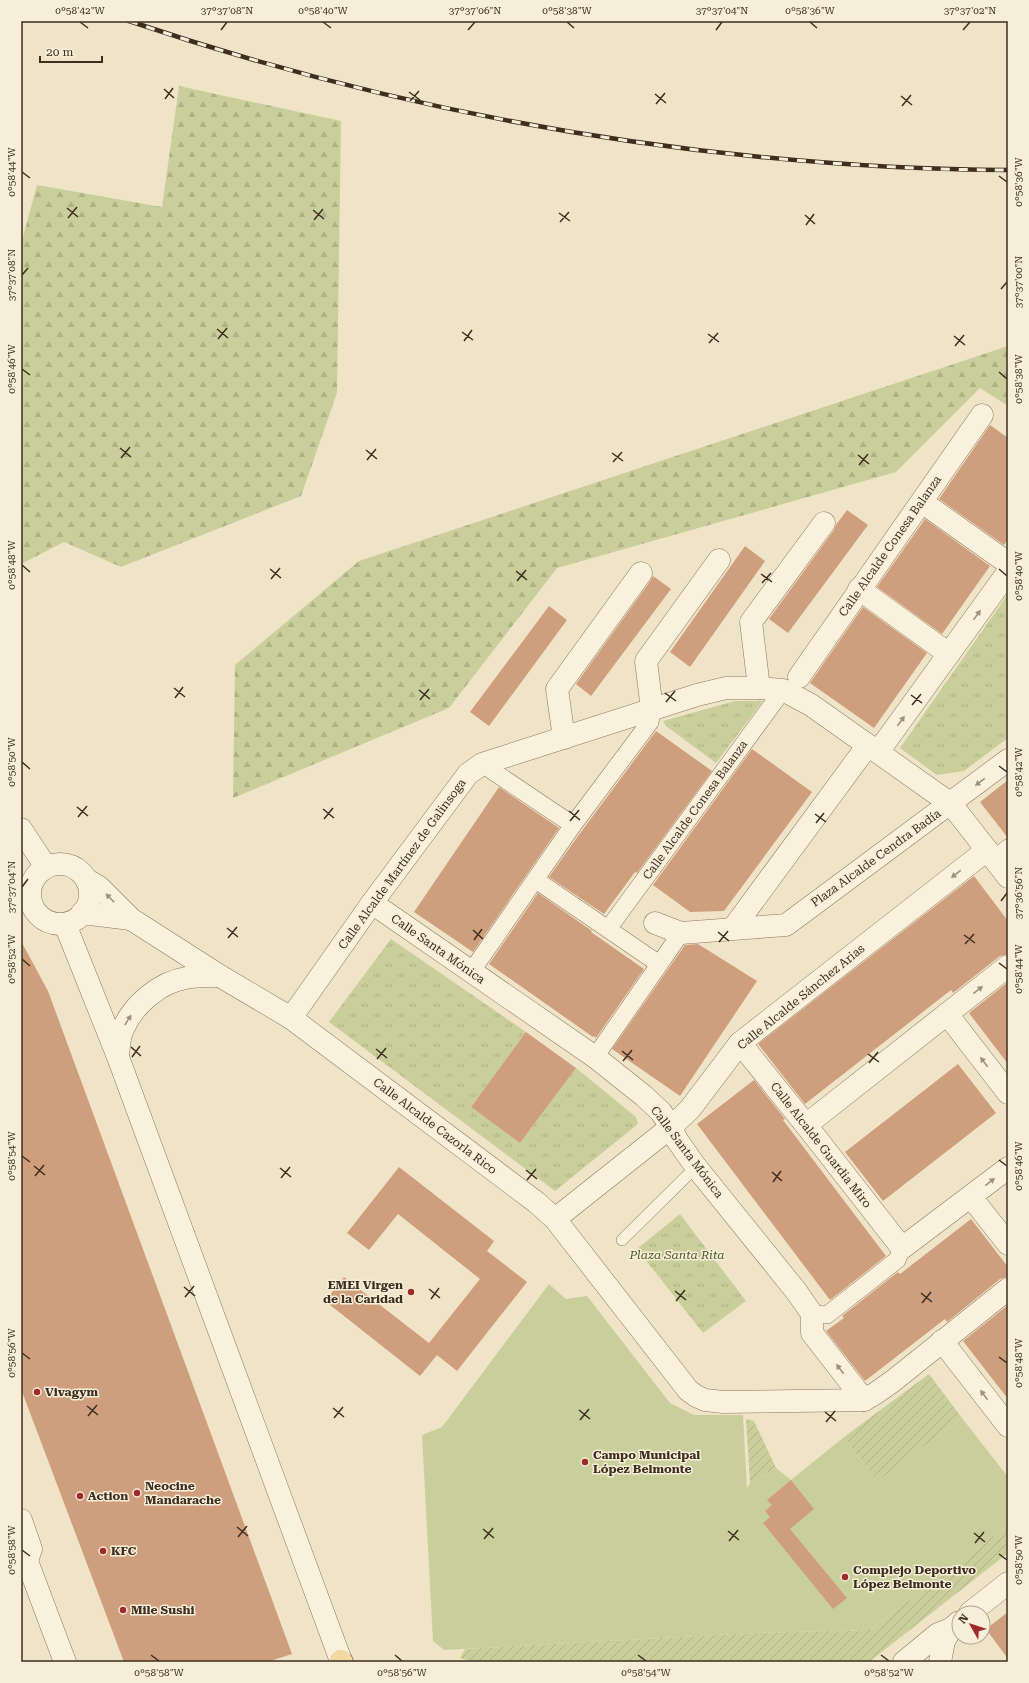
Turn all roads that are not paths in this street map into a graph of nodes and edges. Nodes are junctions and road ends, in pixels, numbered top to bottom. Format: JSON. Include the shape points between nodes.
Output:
{"nodes":[{"id":1,"x":982,"y":415,"type":"dead end"},
{"id":2,"x":922,"y":502,"type":"junction"},
{"id":3,"x":824,"y":522,"type":"dead end"},
{"id":4,"x":719,"y":560,"type":"dead end"},
{"id":5,"x":1008,"y":563,"type":"edge"},
{"id":6,"x":1008,"y":572,"type":"edge"},
{"id":7,"x":641,"y":573,"type":"dead end"},
{"id":8,"x":859,"y":589,"type":"junction"},
{"id":9,"x":949,"y":654,"type":"junction"},
{"id":10,"x":791,"y":683,"type":"junction"},
{"id":11,"x":759,"y":688,"type":"junction"},
{"id":12,"x":652,"y":710,"type":"junction"},
{"id":13,"x":564,"y":738,"type":"junction"},
{"id":14,"x":873,"y":749,"type":"junction"},
{"id":15,"x":1008,"y":760,"type":"edge"},
{"id":16,"x":482,"y":764,"type":"junction"},
{"id":17,"x":951,"y":804,"type":"junction"},
{"id":18,"x":574,"y":825,"type":"junction"},
{"id":19,"x":23,"y":834,"type":"edge"},
{"id":20,"x":996,"y":852,"type":"edge"},
{"id":21,"x":46,"y":867,"type":"junction"},
{"id":22,"x":1008,"y":877,"type":"edge"},
{"id":23,"x":87,"y":880,"type":"junction"},
{"id":24,"x":536,"y":880,"type":"junction"},
{"id":25,"x":372,"y":903,"type":"junction"},
{"id":26,"x":26,"y":907,"type":"edge"},
{"id":27,"x":74,"y":918,"type":"junction"},
{"id":28,"x":131,"y":919,"type":"junction"},
{"id":29,"x":656,"y":923,"type":"dead end"},
{"id":30,"x":734,"y":927,"type":"junction"},
{"id":31,"x":608,"y":929,"type":"junction"},
{"id":32,"x":681,"y":933,"type":"junction"},
{"id":33,"x":659,"y":964,"type":"junction"},
{"id":34,"x":1008,"y":966,"type":"edge"},
{"id":35,"x":471,"y":972,"type":"junction"},
{"id":36,"x":220,"y":976,"type":"junction"},
{"id":37,"x":947,"y":1014,"type":"junction"},
{"id":38,"x":291,"y":1018,"type":"junction"},
{"id":39,"x":740,"y":1043,"type":"junction"},
{"id":40,"x":118,"y":1057,"type":"junction"},
{"id":41,"x":595,"y":1057,"type":"junction"},
{"id":42,"x":1008,"y":1093,"type":"edge"},
{"id":43,"x":806,"y":1125,"type":"junction"},
{"id":44,"x":671,"y":1127,"type":"junction"},
{"id":45,"x":696,"y":1167,"type":"junction"},
{"id":46,"x":1008,"y":1168,"type":"edge"},
{"id":47,"x":971,"y":1196,"type":"junction"},
{"id":48,"x":555,"y":1219,"type":"junction"},
{"id":49,"x":622,"y":1240,"type":"dead end"},
{"id":50,"x":1008,"y":1244,"type":"edge"},
{"id":51,"x":902,"y":1248,"type":"junction"},
{"id":52,"x":1008,"y":1289,"type":"edge"},
{"id":53,"x":812,"y":1323,"type":"junction"},
{"id":54,"x":942,"y":1341,"type":"junction"},
{"id":55,"x":864,"y":1400,"type":"junction"},
{"id":56,"x":1008,"y":1426,"type":"edge"},
{"id":57,"x":21,"y":1520,"type":"edge"},
{"id":58,"x":24,"y":1562,"type":"edge"},
{"id":59,"x":1008,"y":1583,"type":"edge"},
{"id":60,"x":980,"y":1605,"type":"edge"},
{"id":61,"x":951,"y":1627,"type":"edge"},
{"id":62,"x":951,"y":1631,"type":"edge"},
{"id":63,"x":65,"y":1662,"type":"edge"},
{"id":64,"x":341,"y":1662,"type":"edge"},
{"id":65,"x":904,"y":1662,"type":"edge"},
{"id":66,"x":940,"y":1662,"type":"edge"}],
"edges":[{"from":1,"to":2,"type":"street","name":"Calle Alcalde Conesa Balanza"},
{"from":2,"to":5,"type":"street"},
{"from":2,"to":8,"type":"street","name":"Calle Alcalde Conesa Balanza"},
{"from":3,"to":11,"type":"street","via":[[751,622]]},
{"from":4,"to":12,"type":"street","via":[[646,661]]},
{"from":9,"to":6,"type":"street","one_way":true},
{"from":7,"to":13,"type":"street","via":[[557,689]]},
{"from":8,"to":9,"type":"street"},
{"from":8,"to":10,"type":"street","name":"Calle Alcalde Conesa Balanza"},
{"from":14,"to":9,"type":"street","one_way":true},
{"from":10,"to":11,"type":"street","name":"Calle Alcalde Martínez de Galinsoga"},
{"from":10,"to":14,"type":"street","via":[[810,705]]},
{"from":10,"to":31,"type":"street","name":"Calle Alcalde Conesa Balanza"},
{"from":11,"to":12,"type":"street","name":"Calle Alcalde Martínez de Galinsoga","via":[[726,688]]},
{"from":12,"to":13,"type":"street","name":"Calle Alcalde Martínez de Galinsoga"},
{"from":12,"to":18,"type":"street","via":[[650,722]]},
{"from":13,"to":16,"type":"street","name":"Calle Alcalde Martínez de Galinsoga"},
{"from":14,"to":17,"type":"street"},
{"from":14,"to":30,"type":"street"},
{"from":15,"to":17,"type":"street","name":"Plaza Alcalde Cendra Badía","one_way":true},
{"from":16,"to":18,"type":"street"},
{"from":16,"to":25,"type":"street","name":"Calle Alcalde Martínez de Galinsoga","via":[[468,774]]},
{"from":17,"to":20,"type":"street"},
{"from":17,"to":30,"type":"street","name":"Plaza Alcalde Cendra Badía","via":[[786,925]]},
{"from":18,"to":24,"type":"street"},
{"from":19,"to":21,"type":"street"},
{"from":20,"to":22,"type":"street"},
{"from":20,"to":39,"type":"street","name":"Calle Alcalde Sánchez Arias","one_way":true},
{"from":21,"to":23,"type":"street","via":[[63,864],[72,866]]},
{"from":21,"to":26,"type":"street","via":[[34,879]]},
{"from":23,"to":27,"type":"street","via":[[90,893],[88,903]]},
{"from":28,"to":23,"type":"street","one_way":true,"via":[[99,886]]},
{"from":24,"to":31,"type":"street"},
{"from":24,"to":35,"type":"street"},
{"from":25,"to":35,"type":"street","name":"Calle Santa Mónica"},
{"from":25,"to":38,"type":"street","name":"Calle Alcalde Martínez de Galinsoga"},
{"from":26,"to":27,"type":"street","via":[[48,921]]},
{"from":27,"to":28,"type":"street"},
{"from":27,"to":40,"type":"street"},
{"from":28,"to":36,"type":"street","name":"Calle Alcalde Cazorla Rico"},
{"from":29,"to":32,"type":"street","name":"Plaza Alcalde Cendra Badía"},
{"from":30,"to":32,"type":"street","name":"Plaza Alcalde Cendra Badía"},
{"from":31,"to":33,"type":"street"},
{"from":32,"to":33,"type":"street"},
{"from":33,"to":41,"type":"street"},
{"from":37,"to":34,"type":"street","one_way":true},
{"from":35,"to":41,"type":"street","name":"Calle Santa Mónica"},
{"from":36,"to":38,"type":"street","name":"Calle Alcalde Cazorla Rico"},
{"from":40,"to":36,"type":"street","one_way":true,"via":[[123,1028],[134,1010],[147,997],[185,978]]},
{"from":42,"to":37,"type":"street","one_way":true},
{"from":37,"to":43,"type":"street"},
{"from":38,"to":48,"type":"street","name":"Calle Alcalde Cazorla Rico","via":[[536,1202]]},
{"from":39,"to":43,"type":"street","name":"Calle Alcalde Guardia Miro"},
{"from":39,"to":44,"type":"street","name":"Calle Alcalde Sánchez Arias","via":[[690,1109]]},
{"from":40,"to":64,"type":"street"},
{"from":41,"to":44,"type":"street","name":"Calle Santa Mónica","via":[[644,1096],[661,1112]]},
{"from":43,"to":51,"type":"street","name":"Calle Alcalde Guardia Miro"},
{"from":44,"to":45,"type":"street","name":"Calle Santa Mónica"},
{"from":44,"to":48,"type":"street","name":"Calle Alcalde Sánchez Arias"},
{"from":45,"to":49,"type":"lane"},
{"from":45,"to":53,"type":"street","name":"Calle Santa Mónica","via":[[796,1291]]},
{"from":47,"to":46,"type":"street","one_way":true},
{"from":47,"to":50,"type":"street"},
{"from":47,"to":51,"type":"street"},
{"from":48,"to":55,"type":"street","name":"Calle Alcalde Cazorla Rico","via":[[688,1390],[696,1396],[723,1402]]},
{"from":51,"to":53,"type":"street","via":[[897,1260],[827,1315]]},
{"from":52,"to":54,"type":"street"},
{"from":55,"to":53,"type":"street","name":"Calle Santa Mónica","one_way":true},
{"from":54,"to":55,"type":"street"},
{"from":56,"to":54,"type":"street","one_way":true},
{"from":57,"to":58,"type":"street","via":[[31,1549]]},
{"from":58,"to":63,"type":"street"},
{"from":59,"to":60,"type":"street"},
{"from":61,"to":65,"type":"street","via":[[938,1634]]},
{"from":62,"to":66,"type":"street","via":[[944,1641]]}]}
